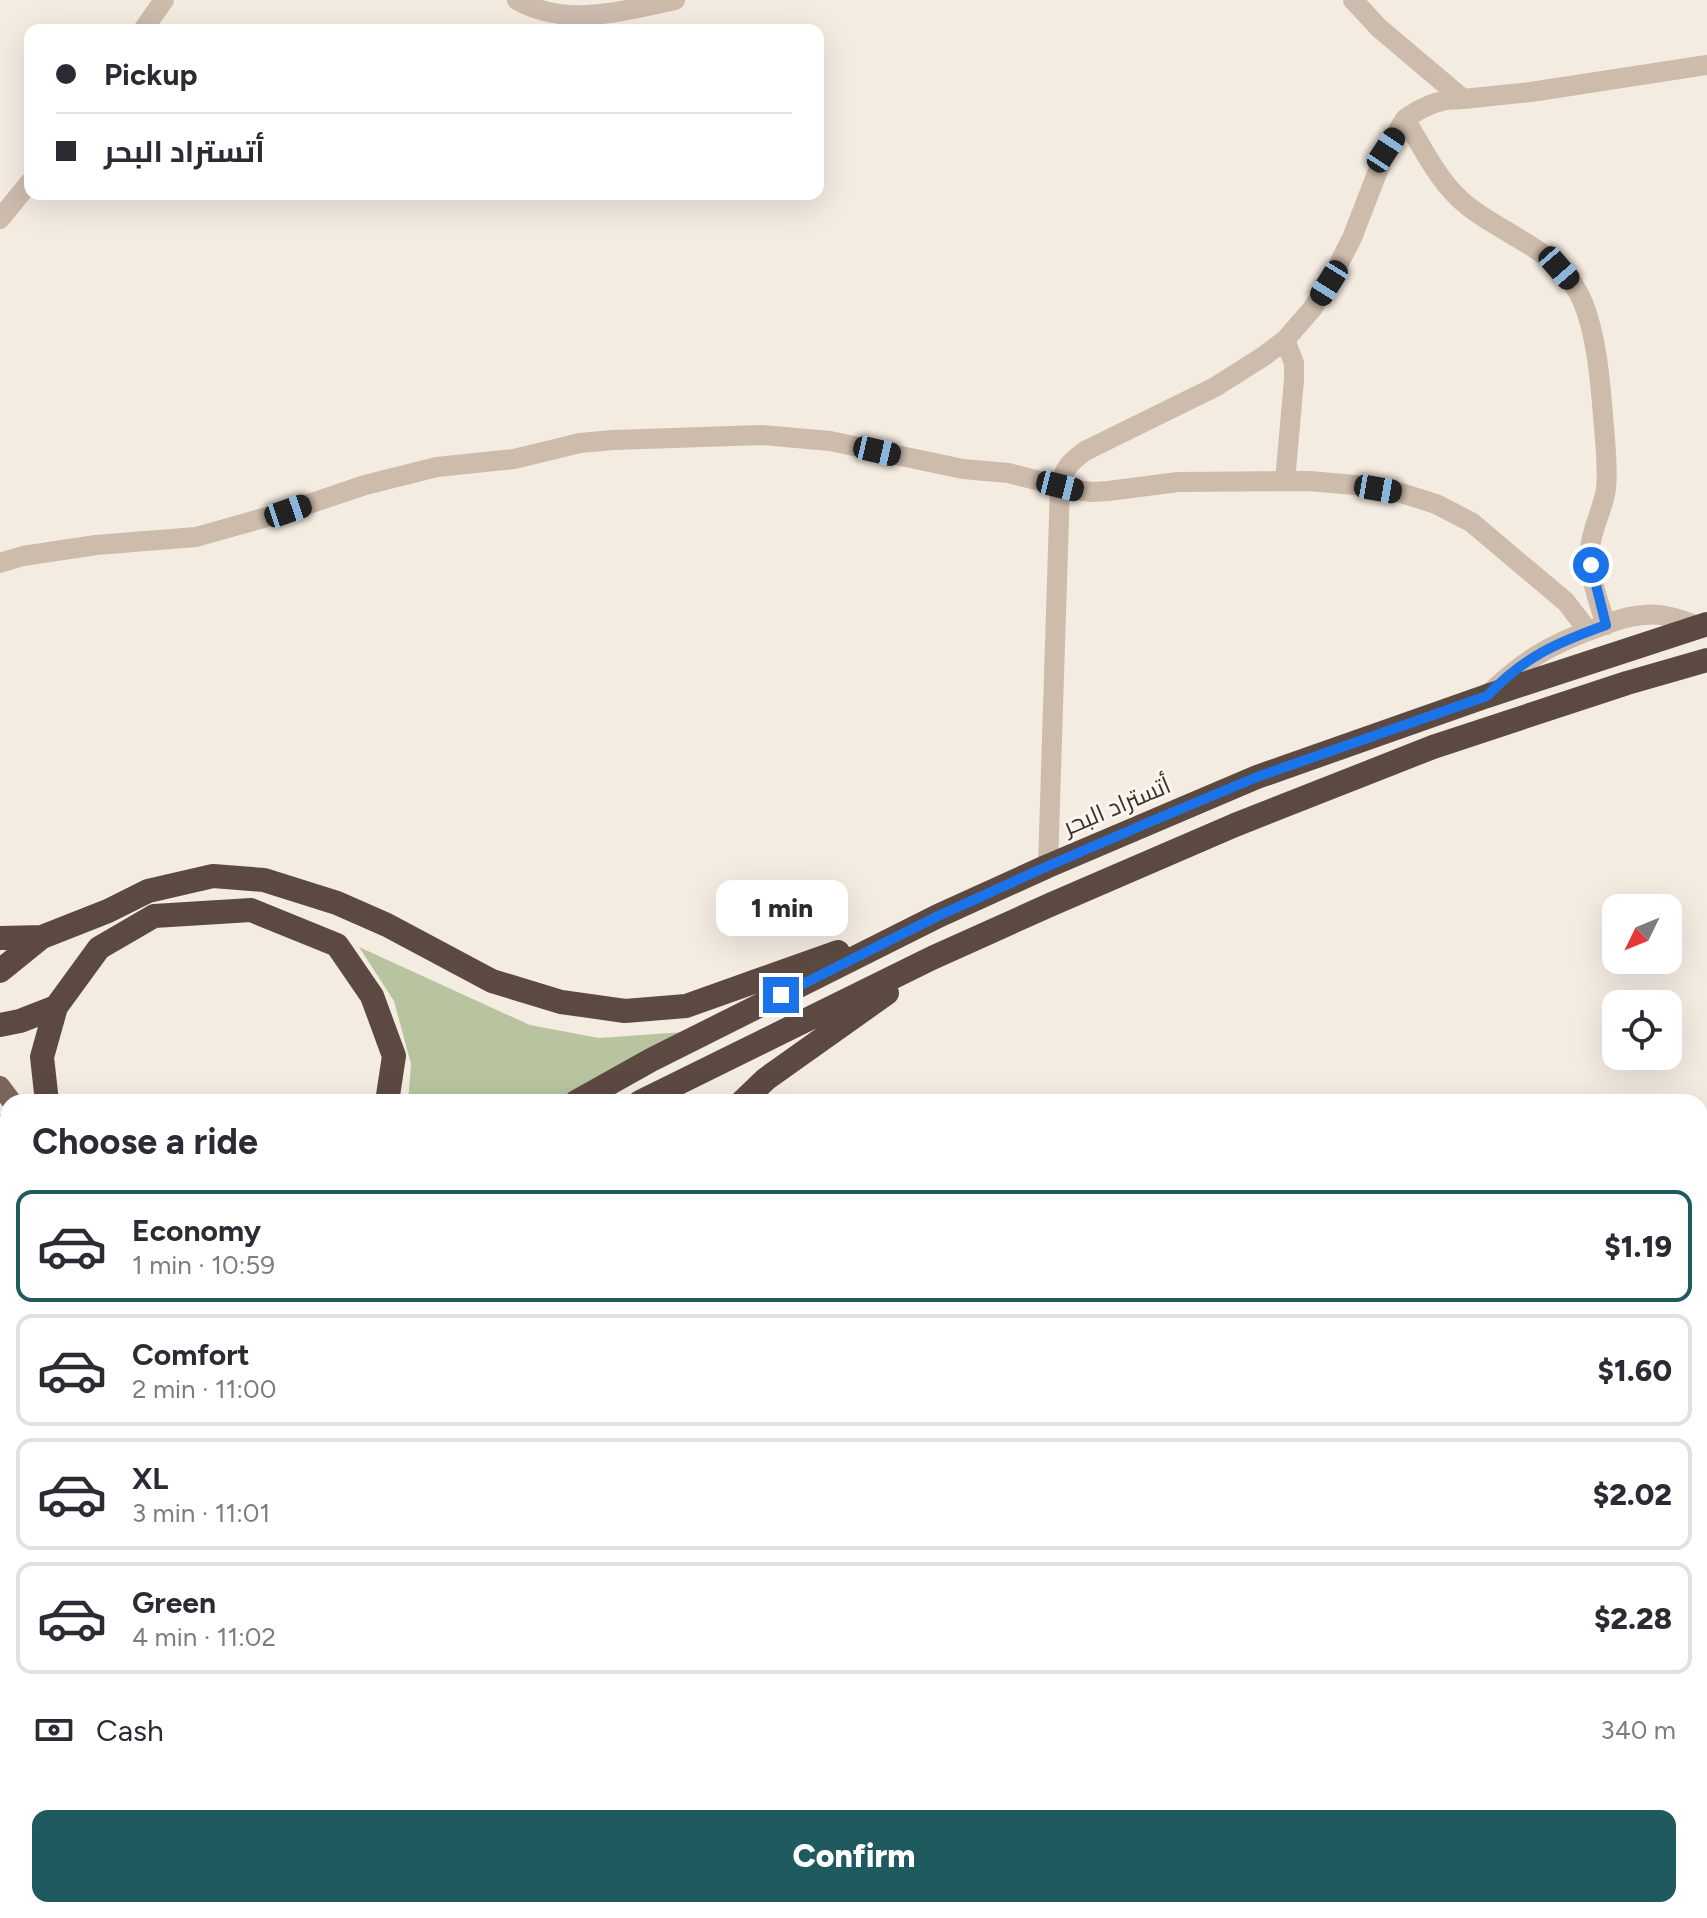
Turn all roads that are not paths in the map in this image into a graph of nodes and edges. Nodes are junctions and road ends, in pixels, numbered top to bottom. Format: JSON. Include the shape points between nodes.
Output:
{"nodes":[{"id":1,"x":164,"y":0,"type":"edge"},
{"id":2,"x":517,"y":0,"type":"edge"},
{"id":3,"x":675,"y":0,"type":"edge"},
{"id":4,"x":1353,"y":0,"type":"edge"},
{"id":5,"x":147,"y":24,"type":"edge"},
{"id":6,"x":1707,"y":65,"type":"edge"},
{"id":7,"x":1463,"y":99,"type":"junction"},
{"id":8,"x":1405,"y":119,"type":"junction"},
{"id":9,"x":24,"y":189,"type":"edge"},
{"id":10,"x":0,"y":219,"type":"edge"},
{"id":11,"x":1285,"y":340,"type":"junction"},
{"id":12,"x":1285,"y":481,"type":"junction"},
{"id":13,"x":1060,"y":486,"type":"junction"},
{"id":14,"x":0,"y":563,"type":"edge"},
{"id":15,"x":1702,"y":625,"type":"edge"},
{"id":16,"x":1597,"y":628,"type":"junction"},
{"id":17,"x":1707,"y":660,"type":"edge"},
{"id":18,"x":1487,"y":696,"type":"junction"},
{"id":19,"x":1048,"y":866,"type":"junction"},
{"id":20,"x":938,"y":916,"type":"junction"},
{"id":21,"x":42,"y":937,"type":"junction"},
{"id":22,"x":0,"y":938,"type":"edge"},
{"id":23,"x":932,"y":958,"type":"junction"},
{"id":24,"x":0,"y":971,"type":"edge"},
{"id":25,"x":56,"y":1007,"type":"junction"},
{"id":26,"x":0,"y":1025,"type":"edge"},
{"id":27,"x":46,"y":1094,"type":"edge"},
{"id":28,"x":388,"y":1094,"type":"edge"},
{"id":29,"x":590,"y":1094,"type":"edge"},
{"id":30,"x":656,"y":1094,"type":"edge"},
{"id":31,"x":750,"y":1094,"type":"edge"}],
"edges":[{"from":1,"to":5,"type":"street"},
{"from":2,"to":3,"type":"street","via":[[543,12],[582,16]]},
{"from":4,"to":7,"type":"street"},
{"from":6,"to":7,"type":"street"},
{"from":7,"to":8,"type":"street","via":[[1432,104]]},
{"from":8,"to":11,"type":"street","via":[[1386,150],[1329,283]]},
{"from":8,"to":16,"type":"street","via":[[1449,189],[1559,268],[1585,308],[1602,390],[1607,469],[1590,546]]},
{"from":9,"to":10,"type":"street"},
{"from":11,"to":12,"type":"street","via":[[1294,380]]},
{"from":11,"to":13,"type":"street","via":[[1215,387],[1085,451],[1063,472]]},
{"from":12,"to":13,"type":"street","via":[[1178,482],[1100,492]]},
{"from":12,"to":16,"type":"street","via":[[1378,489],[1454,512]]},
{"from":13,"to":14,"type":"street","via":[[791,437],[626,439],[405,473],[196,537],[96,545]]},
{"from":13,"to":19,"type":"street"},
{"from":15,"to":16,"type":"street","via":[[1643,615]]},
{"from":15,"to":18,"type":"highway","name":"أتستراد البحر"},
{"from":16,"to":18,"type":"street","via":[[1530,658]]},
{"from":17,"to":23,"type":"highway","via":[[1419,753],[1235,825]]},
{"from":18,"to":19,"type":"highway","name":"أتستراد البحر","via":[[1257,777]]},
{"from":19,"to":20,"type":"highway","name":"أتستراد البحر"},
{"from":20,"to":21,"type":"highway","via":[[686,1006],[625,1011],[561,1002],[492,981],[349,908],[264,880],[213,876],[148,891]]},
{"from":20,"to":29,"type":"highway","name":"أتستراد البحر"},
{"from":21,"to":22,"type":"highway"},
{"from":21,"to":24,"type":"highway"},
{"from":23,"to":30,"type":"highway"},
{"from":23,"to":31,"type":"highway"},
{"from":25,"to":26,"type":"highway"},
{"from":25,"to":27,"type":"highway","via":[[42,1057]]},
{"from":25,"to":28,"type":"highway","via":[[99,948],[154,916],[251,910],[337,945],[372,996],[394,1056]]}]}
